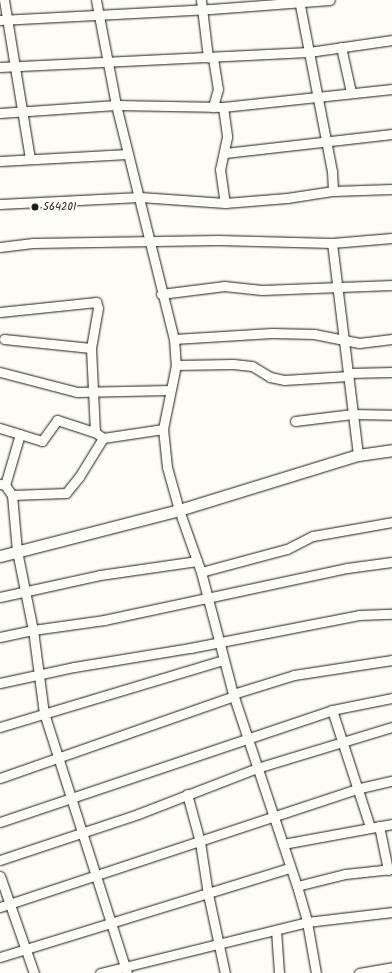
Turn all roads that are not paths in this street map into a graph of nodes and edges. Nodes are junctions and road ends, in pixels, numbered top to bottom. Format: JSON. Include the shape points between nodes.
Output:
{"nodes":[{"id":1,"x":4,"y":0,"type":"edge"},
{"id":2,"x":96,"y":0,"type":"edge"},
{"id":3,"x":201,"y":0,"type":"edge"},
{"id":4,"x":330,"y":0,"type":"edge"},
{"id":5,"x":300,"y":2,"type":"edge"},
{"id":6,"x":202,"y":10,"type":"junction"},
{"id":7,"x":99,"y":14,"type":"junction"},
{"id":8,"x":4,"y":20,"type":"edge"},
{"id":9,"x":392,"y":40,"type":"edge"},
{"id":10,"x":341,"y":47,"type":"junction"},
{"id":11,"x":309,"y":52,"type":"junction"},
{"id":12,"x":210,"y":58,"type":"junction"},
{"id":13,"x":108,"y":61,"type":"junction"},
{"id":14,"x":15,"y":66,"type":"junction"},
{"id":15,"x":0,"y":67,"type":"edge"},
{"id":16,"x":392,"y":89,"type":"edge"},
{"id":17,"x":351,"y":92,"type":"junction"},
{"id":18,"x":317,"y":96,"type":"junction"},
{"id":19,"x":116,"y":105,"type":"junction"},
{"id":20,"x":213,"y":107,"type":"junction"},
{"id":21,"x":223,"y":107,"type":"junction"},
{"id":22,"x":22,"y":112,"type":"junction"},
{"id":23,"x":0,"y":113,"type":"edge"},
{"id":24,"x":392,"y":134,"type":"edge"},
{"id":25,"x":324,"y":143,"type":"junction"},
{"id":26,"x":225,"y":152,"type":"junction"},
{"id":27,"x":128,"y":154,"type":"junction"},
{"id":28,"x":30,"y":159,"type":"junction"},
{"id":29,"x":0,"y":161,"type":"edge"},
{"id":30,"x":392,"y":189,"type":"edge"},
{"id":31,"x":333,"y":191,"type":"junction"},
{"id":32,"x":140,"y":197,"type":"junction"},
{"id":33,"x":225,"y":203,"type":"junction"},
{"id":34,"x":0,"y":204,"type":"edge"},
{"id":35,"x":392,"y":238,"type":"edge"},
{"id":36,"x":149,"y":242,"type":"junction"},
{"id":37,"x":332,"y":243,"type":"junction"},
{"id":38,"x":0,"y":247,"type":"edge"},
{"id":39,"x":392,"y":285,"type":"edge"},
{"id":40,"x":337,"y":288,"type":"junction"},
{"id":41,"x":161,"y":294,"type":"junction"},
{"id":42,"x":0,"y":312,"type":"edge"},
{"id":43,"x":4,"y":339,"type":"dead end"},
{"id":44,"x":174,"y":339,"type":"junction"},
{"id":45,"x":392,"y":339,"type":"edge"},
{"id":46,"x":345,"y":341,"type":"junction"},
{"id":47,"x":91,"y":348,"type":"junction"},
{"id":48,"x":176,"y":364,"type":"junction"},
{"id":49,"x":0,"y":372,"type":"edge"},
{"id":50,"x":392,"y":372,"type":"edge"},
{"id":51,"x":349,"y":374,"type":"junction"},
{"id":52,"x":170,"y":390,"type":"junction"},
{"id":53,"x":92,"y":393,"type":"junction"},
{"id":54,"x":353,"y":414,"type":"junction"},
{"id":55,"x":392,"y":415,"type":"edge"},
{"id":56,"x":295,"y":421,"type":"dead end"},
{"id":57,"x":0,"y":428,"type":"edge"},
{"id":58,"x":163,"y":429,"type":"junction"},
{"id":59,"x":95,"y":432,"type":"junction"},
{"id":60,"x":20,"y":434,"type":"junction"},
{"id":61,"x":103,"y":438,"type":"junction"},
{"id":62,"x":392,"y":450,"type":"edge"},
{"id":63,"x":358,"y":455,"type":"junction"},
{"id":64,"x":2,"y":485,"type":"edge"},
{"id":65,"x":12,"y":495,"type":"junction"},
{"id":66,"x":179,"y":510,"type":"junction"},
{"id":67,"x":392,"y":522,"type":"edge"},
{"id":68,"x":17,"y":551,"type":"junction"},
{"id":69,"x":0,"y":556,"type":"edge"},
{"id":70,"x":197,"y":561,"type":"junction"},
{"id":71,"x":392,"y":562,"type":"edge"},
{"id":72,"x":201,"y":572,"type":"junction"},
{"id":73,"x":25,"y":591,"type":"junction"},
{"id":74,"x":0,"y":597,"type":"edge"},
{"id":75,"x":207,"y":598,"type":"junction"},
{"id":76,"x":392,"y":614,"type":"edge"},
{"id":77,"x":33,"y":630,"type":"junction"},
{"id":78,"x":0,"y":637,"type":"edge"},
{"id":79,"x":219,"y":642,"type":"junction"},
{"id":80,"x":223,"y":660,"type":"junction"},
{"id":81,"x":392,"y":660,"type":"edge"},
{"id":82,"x":39,"y":675,"type":"junction"},
{"id":83,"x":0,"y":684,"type":"edge"},
{"id":84,"x":233,"y":695,"type":"junction"},
{"id":85,"x":392,"y":698,"type":"edge"},
{"id":86,"x":332,"y":710,"type":"junction"},
{"id":87,"x":44,"y":713,"type":"junction"},
{"id":88,"x":0,"y":727,"type":"edge"},
{"id":89,"x":392,"y":727,"type":"edge"},
{"id":90,"x":248,"y":739,"type":"junction"},
{"id":91,"x":343,"y":742,"type":"junction"},
{"id":92,"x":57,"y":760,"type":"junction"},
{"id":93,"x":257,"y":768,"type":"junction"},
{"id":94,"x":0,"y":778,"type":"edge"},
{"id":95,"x":392,"y":781,"type":"edge"},
{"id":96,"x":356,"y":789,"type":"junction"},
{"id":97,"x":188,"y":794,"type":"junction"},
{"id":98,"x":71,"y":798,"type":"junction"},
{"id":99,"x":274,"y":816,"type":"junction"},
{"id":100,"x":0,"y":822,"type":"edge"},
{"id":101,"x":392,"y":824,"type":"edge"},
{"id":102,"x":375,"y":826,"type":"junction"},
{"id":103,"x":81,"y":831,"type":"junction"},
{"id":104,"x":200,"y":842,"type":"junction"},
{"id":105,"x":283,"y":844,"type":"junction"},
{"id":106,"x":0,"y":860,"type":"edge"},
{"id":107,"x":290,"y":868,"type":"junction"},
{"id":108,"x":390,"y":870,"type":"edge"},
{"id":109,"x":95,"y":875,"type":"junction"},
{"id":110,"x":0,"y":876,"type":"edge"},
{"id":111,"x":297,"y":886,"type":"junction"},
{"id":112,"x":208,"y":894,"type":"junction"},
{"id":113,"x":10,"y":903,"type":"junction"},
{"id":114,"x":0,"y":907,"type":"edge"},
{"id":115,"x":392,"y":912,"type":"edge"},
{"id":116,"x":110,"y":922,"type":"junction"},
{"id":117,"x":307,"y":922,"type":"junction"},
{"id":118,"x":276,"y":930,"type":"junction"},
{"id":119,"x":218,"y":943,"type":"junction"},
{"id":120,"x":26,"y":948,"type":"junction"},
{"id":121,"x":0,"y":957,"type":"edge"},
{"id":122,"x":392,"y":967,"type":"edge"},
{"id":123,"x":126,"y":969,"type":"edge"},
{"id":124,"x":34,"y":973,"type":"edge"},
{"id":125,"x":100,"y":973,"type":"edge"},
{"id":126,"x":225,"y":973,"type":"edge"},
{"id":127,"x":279,"y":973,"type":"edge"},
{"id":128,"x":316,"y":973,"type":"edge"},
{"id":129,"x":359,"y":973,"type":"edge"}],
"edges":[{"from":1,"to":8,"type":"street"},
{"from":2,"to":7,"type":"street"},
{"from":3,"to":6,"type":"street"},
{"from":4,"to":5,"type":"street"},
{"from":5,"to":6,"type":"street"},
{"from":5,"to":11,"type":"street"},
{"from":6,"to":7,"type":"street"},
{"from":6,"to":12,"type":"street"},
{"from":7,"to":8,"type":"street"},
{"from":7,"to":13,"type":"street"},
{"from":8,"to":14,"type":"street"},
{"from":9,"to":10,"type":"street"},
{"from":10,"to":11,"type":"street"},
{"from":10,"to":17,"type":"street"},
{"from":11,"to":12,"type":"street"},
{"from":11,"to":18,"type":"street"},
{"from":12,"to":13,"type":"street"},
{"from":12,"to":20,"type":"street","via":[[218,88]]},
{"from":13,"to":14,"type":"street"},
{"from":13,"to":19,"type":"street"},
{"from":14,"to":15,"type":"street"},
{"from":14,"to":22,"type":"street"},
{"from":16,"to":17,"type":"street"},
{"from":17,"to":18,"type":"street"},
{"from":18,"to":21,"type":"street"},
{"from":18,"to":25,"type":"street"},
{"from":19,"to":20,"type":"street"},
{"from":19,"to":22,"type":"street"},
{"from":19,"to":27,"type":"street"},
{"from":20,"to":21,"type":"street"},
{"from":21,"to":26,"type":"street","via":[[227,138]]},
{"from":22,"to":23,"type":"street"},
{"from":22,"to":28,"type":"street"},
{"from":24,"to":25,"type":"street"},
{"from":25,"to":26,"type":"street"},
{"from":25,"to":31,"type":"street","via":[[332,171]]},
{"from":26,"to":33,"type":"street","via":[[220,169]]},
{"from":27,"to":28,"type":"street"},
{"from":27,"to":32,"type":"street"},
{"from":28,"to":29,"type":"street"},
{"from":30,"to":31,"type":"street"},
{"from":31,"to":33,"type":"street"},
{"from":32,"to":33,"type":"street"},
{"from":32,"to":34,"type":"street"},
{"from":32,"to":36,"type":"street"},
{"from":35,"to":37,"type":"street"},
{"from":36,"to":37,"type":"street","via":[[218,240]]},
{"from":36,"to":38,"type":"street","via":[[33,243]]},
{"from":36,"to":41,"type":"street"},
{"from":37,"to":40,"type":"street"},
{"from":39,"to":40,"type":"street"},
{"from":40,"to":41,"type":"street","via":[[262,290],[224,286]]},
{"from":40,"to":46,"type":"street"},
{"from":41,"to":44,"type":"street"},
{"from":42,"to":47,"type":"street","via":[[93,301],[98,308]]},
{"from":43,"to":47,"type":"street"},
{"from":44,"to":46,"type":"street","via":[[272,333],[314,334]]},
{"from":44,"to":48,"type":"street"},
{"from":45,"to":46,"type":"street","via":[[359,343]]},
{"from":46,"to":51,"type":"street"},
{"from":47,"to":53,"type":"street"},
{"from":48,"to":51,"type":"street","via":[[252,366],[270,377],[284,380]]},
{"from":48,"to":52,"type":"street"},
{"from":49,"to":53,"type":"street"},
{"from":50,"to":51,"type":"street"},
{"from":51,"to":54,"type":"street"},
{"from":52,"to":53,"type":"street"},
{"from":52,"to":58,"type":"street"},
{"from":53,"to":59,"type":"street"},
{"from":54,"to":55,"type":"street"},
{"from":54,"to":56,"type":"street"},
{"from":54,"to":63,"type":"street"},
{"from":57,"to":60,"type":"street"},
{"from":58,"to":61,"type":"street"},
{"from":58,"to":66,"type":"street","via":[[167,467]]},
{"from":59,"to":60,"type":"street","via":[[56,420],[42,441]]},
{"from":59,"to":61,"type":"street"},
{"from":60,"to":64,"type":"street"},
{"from":61,"to":65,"type":"street","via":[[79,478],[66,493]]},
{"from":62,"to":63,"type":"street"},
{"from":63,"to":66,"type":"street"},
{"from":64,"to":65,"type":"street"},
{"from":65,"to":68,"type":"street"},
{"from":66,"to":68,"type":"street"},
{"from":66,"to":70,"type":"street"},
{"from":67,"to":72,"type":"street","via":[[313,536],[286,549]]},
{"from":68,"to":69,"type":"street"},
{"from":68,"to":73,"type":"street"},
{"from":70,"to":72,"type":"street"},
{"from":70,"to":73,"type":"street","via":[[100,575]]},
{"from":71,"to":75,"type":"street","via":[[347,568]]},
{"from":72,"to":75,"type":"street"},
{"from":73,"to":74,"type":"street"},
{"from":73,"to":77,"type":"street"},
{"from":75,"to":77,"type":"street","via":[[104,620]]},
{"from":75,"to":79,"type":"street"},
{"from":76,"to":79,"type":"street","via":[[359,615]]},
{"from":77,"to":78,"type":"street"},
{"from":77,"to":82,"type":"street"},
{"from":79,"to":80,"type":"street"},
{"from":79,"to":82,"type":"street"},
{"from":80,"to":84,"type":"street"},
{"from":80,"to":87,"type":"street"},
{"from":81,"to":84,"type":"street","via":[[294,675]]},
{"from":82,"to":83,"type":"street"},
{"from":82,"to":87,"type":"street"},
{"from":84,"to":90,"type":"street"},
{"from":84,"to":92,"type":"street"},
{"from":85,"to":86,"type":"street"},
{"from":86,"to":90,"type":"street"},
{"from":86,"to":91,"type":"street"},
{"from":87,"to":88,"type":"street"},
{"from":87,"to":92,"type":"street"},
{"from":89,"to":91,"type":"street"},
{"from":90,"to":93,"type":"street"},
{"from":90,"to":98,"type":"street"},
{"from":91,"to":93,"type":"street"},
{"from":91,"to":96,"type":"street"},
{"from":92,"to":94,"type":"street"},
{"from":92,"to":98,"type":"street"},
{"from":93,"to":97,"type":"street"},
{"from":93,"to":99,"type":"street"},
{"from":95,"to":96,"type":"street"},
{"from":96,"to":99,"type":"street"},
{"from":96,"to":102,"type":"street"},
{"from":97,"to":103,"type":"street","via":[[138,814]]},
{"from":97,"to":104,"type":"street"},
{"from":98,"to":100,"type":"street"},
{"from":98,"to":103,"type":"street"},
{"from":99,"to":104,"type":"street"},
{"from":99,"to":105,"type":"street"},
{"from":101,"to":102,"type":"street"},
{"from":102,"to":105,"type":"street"},
{"from":102,"to":108,"type":"street"},
{"from":103,"to":106,"type":"street"},
{"from":103,"to":109,"type":"street"},
{"from":104,"to":109,"type":"street"},
{"from":104,"to":112,"type":"street"},
{"from":105,"to":107,"type":"street"},
{"from":107,"to":111,"type":"street"},
{"from":107,"to":112,"type":"street"},
{"from":108,"to":111,"type":"street","via":[[345,874]]},
{"from":109,"to":113,"type":"street"},
{"from":109,"to":116,"type":"street"},
{"from":110,"to":113,"type":"street"},
{"from":111,"to":117,"type":"street"},
{"from":112,"to":116,"type":"street"},
{"from":112,"to":119,"type":"street"},
{"from":113,"to":114,"type":"street"},
{"from":113,"to":120,"type":"street"},
{"from":115,"to":117,"type":"street"},
{"from":116,"to":120,"type":"street"},
{"from":116,"to":123,"type":"street"},
{"from":117,"to":118,"type":"street"},
{"from":117,"to":128,"type":"street"},
{"from":118,"to":119,"type":"street"},
{"from":118,"to":127,"type":"street"},
{"from":119,"to":123,"type":"street"},
{"from":119,"to":126,"type":"street"},
{"from":120,"to":121,"type":"street"},
{"from":120,"to":124,"type":"street"},
{"from":122,"to":129,"type":"street"},
{"from":123,"to":125,"type":"street"}]}
